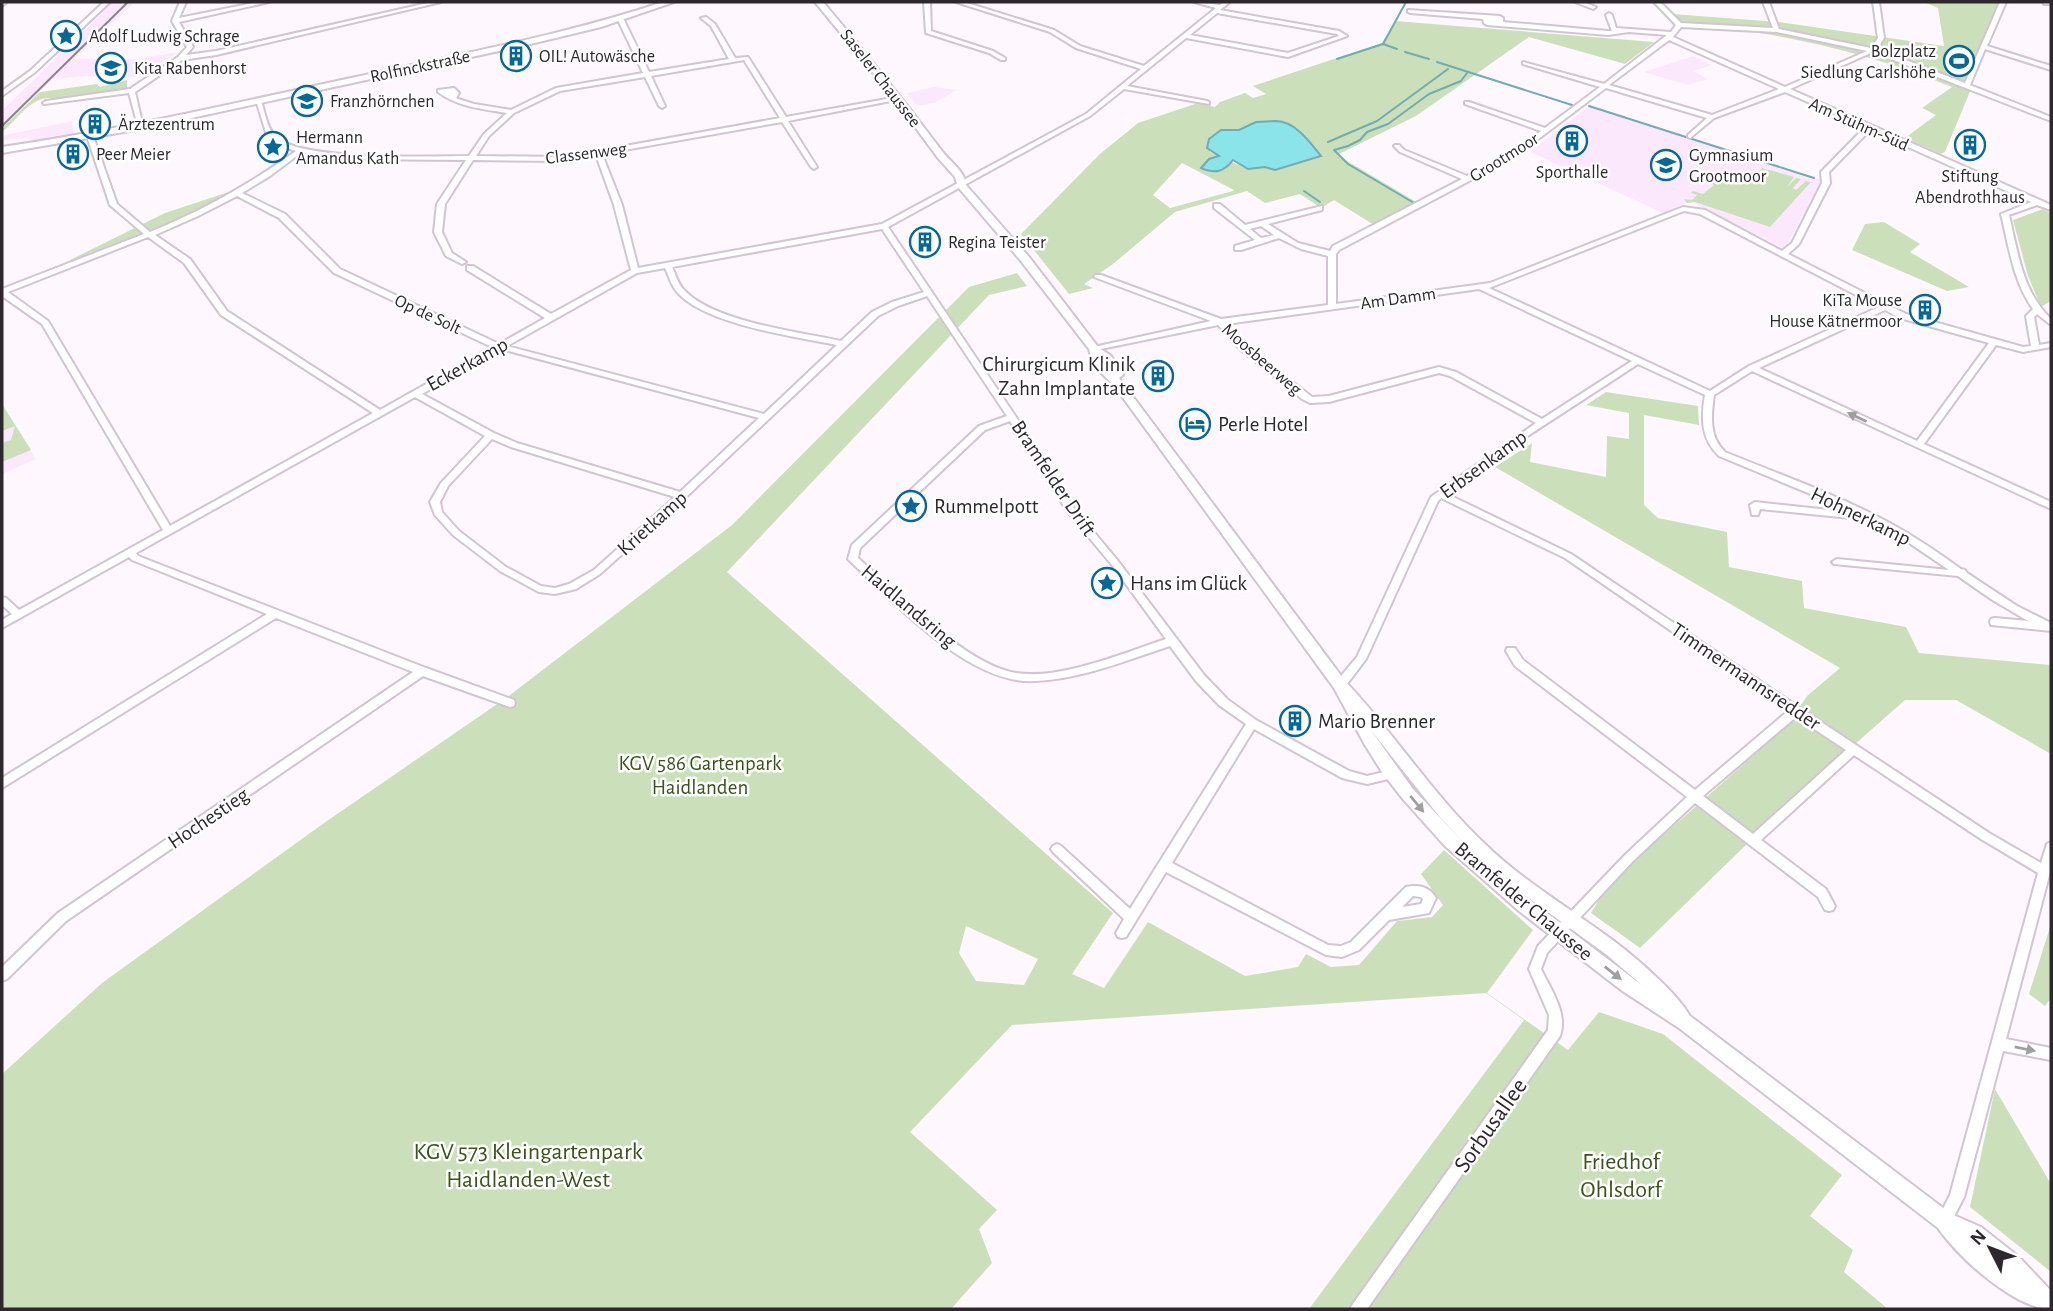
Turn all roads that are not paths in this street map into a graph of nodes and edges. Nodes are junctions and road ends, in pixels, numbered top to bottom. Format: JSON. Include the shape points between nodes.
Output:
{"nodes":[{"id":1,"x":107,"y":2,"type":"edge"},
{"id":2,"x":183,"y":2,"type":"edge"},
{"id":3,"x":266,"y":2,"type":"edge"},
{"id":4,"x":438,"y":2,"type":"edge"},
{"id":5,"x":670,"y":2,"type":"edge"},
{"id":6,"x":819,"y":2,"type":"edge"},
{"id":7,"x":927,"y":2,"type":"edge"},
{"id":8,"x":959,"y":2,"type":"edge"},
{"id":9,"x":1197,"y":2,"type":"edge"},
{"id":10,"x":1578,"y":2,"type":"edge"},
{"id":11,"x":1657,"y":2,"type":"edge"},
{"id":12,"x":1766,"y":2,"type":"edge"},
{"id":13,"x":1876,"y":2,"type":"edge"},
{"id":14,"x":2003,"y":2,"type":"edge"},
{"id":15,"x":1221,"y":7,"type":"edge"},
{"id":16,"x":1593,"y":7,"type":"dead end"},
{"id":17,"x":1409,"y":11,"type":"dead end"},
{"id":18,"x":1609,"y":15,"type":"dead end"},
{"id":19,"x":620,"y":18,"type":"junction"},
{"id":20,"x":704,"y":18,"type":"dead end"},
{"id":21,"x":175,"y":21,"type":"junction"},
{"id":22,"x":1679,"y":25,"type":"junction"},
{"id":23,"x":1777,"y":30,"type":"junction"},
{"id":24,"x":1619,"y":32,"type":"junction"},
{"id":25,"x":1670,"y":35,"type":"junction"},
{"id":26,"x":1184,"y":36,"type":"junction"},
{"id":27,"x":1984,"y":47,"type":"junction"},
{"id":28,"x":1873,"y":50,"type":"junction"},
{"id":29,"x":180,"y":58,"type":"junction"},
{"id":30,"x":1003,"y":59,"type":"dead end"},
{"id":31,"x":733,"y":60,"type":"junction"},
{"id":32,"x":1525,"y":63,"type":"dead end"},
{"id":33,"x":1144,"y":68,"type":"junction"},
{"id":34,"x":2051,"y":68,"type":"edge"},
{"id":35,"x":648,"y":74,"type":"junction"},
{"id":36,"x":1605,"y":84,"type":"junction"},
{"id":37,"x":1967,"y":85,"type":"junction"},
{"id":38,"x":1122,"y":87,"type":"junction"},
{"id":39,"x":1783,"y":90,"type":"junction"},
{"id":40,"x":132,"y":91,"type":"junction"},
{"id":41,"x":2,"y":94,"type":"edge"},
{"id":42,"x":453,"y":98,"type":"dead end"},
{"id":43,"x":898,"y":99,"type":"junction"},
{"id":44,"x":258,"y":101,"type":"junction"},
{"id":45,"x":46,"y":103,"type":"dead end"},
{"id":46,"x":1207,"y":103,"type":"dead end"},
{"id":47,"x":1467,"y":103,"type":"dead end"},
{"id":48,"x":662,"y":106,"type":"dead end"},
{"id":49,"x":512,"y":112,"type":"junction"},
{"id":50,"x":1712,"y":117,"type":"junction"},
{"id":51,"x":2051,"y":119,"type":"edge"},
{"id":52,"x":787,"y":120,"type":"junction"},
{"id":53,"x":141,"y":126,"type":"junction"},
{"id":54,"x":1868,"y":128,"type":"junction"},
{"id":55,"x":1546,"y":131,"type":"junction"},
{"id":56,"x":90,"y":136,"type":"junction"},
{"id":57,"x":1690,"y":136,"type":"dead end"},
{"id":58,"x":1397,"y":146,"type":"dead end"},
{"id":59,"x":2,"y":150,"type":"edge"},
{"id":60,"x":301,"y":150,"type":"junction"},
{"id":61,"x":599,"y":154,"type":"junction"},
{"id":62,"x":470,"y":158,"type":"junction"},
{"id":63,"x":814,"y":167,"type":"dead end"},
{"id":64,"x":1469,"y":179,"type":"junction"},
{"id":65,"x":961,"y":185,"type":"junction"},
{"id":66,"x":239,"y":194,"type":"junction"},
{"id":67,"x":2038,"y":202,"type":"junction"},
{"id":68,"x":1217,"y":206,"type":"dead end"},
{"id":69,"x":1319,"y":208,"type":"dead end"},
{"id":70,"x":2051,"y":208,"type":"edge"},
{"id":71,"x":1262,"y":223,"type":"junction"},
{"id":72,"x":884,"y":226,"type":"junction"},
{"id":73,"x":1244,"y":228,"type":"junction"},
{"id":74,"x":147,"y":233,"type":"junction"},
{"id":75,"x":1278,"y":236,"type":"junction"},
{"id":76,"x":1260,"y":241,"type":"junction"},
{"id":77,"x":1238,"y":248,"type":"dead end"},
{"id":78,"x":1016,"y":249,"type":"joint"},
{"id":79,"x":1332,"y":254,"type":"junction"},
{"id":80,"x":1783,"y":254,"type":"junction"},
{"id":81,"x":462,"y":262,"type":"dead end"},
{"id":82,"x":668,"y":265,"type":"junction"},
{"id":83,"x":470,"y":268,"type":"dead end"},
{"id":84,"x":635,"y":271,"type":"junction"},
{"id":85,"x":1098,"y":277,"type":"dead end"},
{"id":86,"x":1481,"y":287,"type":"junction"},
{"id":87,"x":2,"y":292,"type":"edge"},
{"id":88,"x":930,"y":293,"type":"junction"},
{"id":89,"x":1332,"y":307,"type":"junction"},
{"id":90,"x":1885,"y":307,"type":"junction"},
{"id":91,"x":2036,"y":311,"type":"junction"},
{"id":92,"x":550,"y":317,"type":"junction"},
{"id":93,"x":1220,"y":322,"type":"junction"},
{"id":94,"x":2051,"y":323,"type":"edge"},
{"id":95,"x":1994,"y":342,"type":"junction"},
{"id":96,"x":843,"y":344,"type":"junction"},
{"id":97,"x":2051,"y":345,"type":"edge"},
{"id":98,"x":498,"y":346,"type":"junction"},
{"id":99,"x":1094,"y":349,"type":"junction"},
{"id":100,"x":2036,"y":349,"type":"junction"},
{"id":101,"x":1637,"y":360,"type":"junction"},
{"id":102,"x":1752,"y":368,"type":"junction"},
{"id":103,"x":414,"y":393,"type":"junction"},
{"id":104,"x":1710,"y":394,"type":"junction"},
{"id":105,"x":379,"y":413,"type":"junction"},
{"id":106,"x":764,"y":417,"type":"junction"},
{"id":107,"x":1012,"y":417,"type":"junction"},
{"id":108,"x":1541,"y":422,"type":"junction"},
{"id":109,"x":491,"y":435,"type":"junction"},
{"id":110,"x":1919,"y":445,"type":"junction"},
{"id":111,"x":1440,"y":494,"type":"junction"},
{"id":112,"x":682,"y":496,"type":"junction"},
{"id":113,"x":2051,"y":506,"type":"edge"},
{"id":114,"x":1854,"y":510,"type":"junction"},
{"id":115,"x":1755,"y":513,"type":"dead end"},
{"id":116,"x":167,"y":531,"type":"junction"},
{"id":117,"x":130,"y":552,"type":"junction"},
{"id":118,"x":1838,"y":562,"type":"dead end"},
{"id":119,"x":1962,"y":572,"type":"junction"},
{"id":120,"x":2,"y":600,"type":"edge"},
{"id":121,"x":276,"y":613,"type":"junction"},
{"id":122,"x":19,"y":614,"type":"junction"},
{"id":123,"x":1995,"y":622,"type":"dead end"},
{"id":124,"x":2,"y":624,"type":"edge"},
{"id":125,"x":2050,"y":627,"type":"edge"},
{"id":126,"x":1172,"y":641,"type":"junction"},
{"id":127,"x":1511,"y":651,"type":"dead end"},
{"id":128,"x":422,"y":671,"type":"junction"},
{"id":129,"x":1340,"y":685,"type":"junction"},
{"id":130,"x":510,"y":702,"type":"dead end"},
{"id":131,"x":1796,"y":711,"type":"junction"},
{"id":132,"x":1252,"y":723,"type":"junction"},
{"id":133,"x":1854,"y":749,"type":"junction"},
{"id":134,"x":1402,"y":772,"type":"junction"},
{"id":135,"x":2,"y":784,"type":"edge"},
{"id":136,"x":1694,"y":797,"type":"junction"},
{"id":137,"x":1756,"y":838,"type":"dead end"},
{"id":138,"x":2051,"y":847,"type":"edge"},
{"id":139,"x":1057,"y":849,"type":"dead end"},
{"id":140,"x":1164,"y":865,"type":"junction"},
{"id":141,"x":2044,"y":872,"type":"junction"},
{"id":142,"x":2045,"y":901,"type":"edge"},
{"id":143,"x":1829,"y":906,"type":"dead end"},
{"id":144,"x":1387,"y":915,"type":"dead end"},
{"id":145,"x":1132,"y":918,"type":"junction"},
{"id":146,"x":1572,"y":918,"type":"junction"},
{"id":147,"x":1559,"y":932,"type":"junction"},
{"id":148,"x":1122,"y":933,"type":"dead end"},
{"id":149,"x":2,"y":975,"type":"edge"},
{"id":150,"x":1685,"y":1022,"type":"junction"},
{"id":151,"x":1999,"y":1044,"type":"junction"},
{"id":152,"x":2051,"y":1054,"type":"edge"},
{"id":153,"x":1944,"y":1221,"type":"junction"},
{"id":154,"x":2050,"y":1305,"type":"edge"},
{"id":155,"x":1358,"y":1309,"type":"edge"}],
"edges":[{"from":1,"to":41,"type":"street"},
{"from":2,"to":21,"type":"street"},
{"from":3,"to":21,"type":"street"},
{"from":4,"to":29,"type":"street"},
{"from":5,"to":19,"type":"main road","name":"Rolfinckstraße"},
{"from":6,"to":43,"type":"main road","name":"Saseler Chaussee"},
{"from":7,"to":30,"type":"street","via":[[928,32]]},
{"from":8,"to":33,"type":"street","via":[[1052,31],[1079,47]]},
{"from":9,"to":15,"type":"street"},
{"from":10,"to":16,"type":"street"},
{"from":11,"to":22,"type":"street"},
{"from":12,"to":23,"type":"street"},
{"from":13,"to":28,"type":"street","via":[[1881,38]]},
{"from":14,"to":27,"type":"street"},
{"from":15,"to":26,"type":"street","name":"Eckerkamp"},
{"from":15,"to":26,"type":"street","via":[[1344,36],[1288,55]]},
{"from":17,"to":24,"type":"street","via":[[1500,18],[1500,24]]},
{"from":18,"to":24,"type":"street"},
{"from":19,"to":35,"type":"street"},
{"from":19,"to":44,"type":"main road","name":"Rolfinckstraße"},
{"from":20,"to":31,"type":"street"},
{"from":21,"to":29,"type":"street","via":[[190,47]]},
{"from":22,"to":23,"type":"street"},
{"from":22,"to":25,"type":"street","name":"Grootmoor"},
{"from":23,"to":28,"type":"street"},
{"from":24,"to":25,"type":"street"},
{"from":25,"to":36,"type":"street","name":"Grootmoor"},
{"from":25,"to":39,"type":"street","name":"Am Stühm-Süd"},
{"from":26,"to":33,"type":"street","name":"Eckerkamp"},
{"from":27,"to":34,"type":"street"},
{"from":27,"to":37,"type":"street"},
{"from":28,"to":37,"type":"street"},
{"from":28,"to":39,"type":"street"},
{"from":29,"to":40,"type":"street"},
{"from":31,"to":35,"type":"street"},
{"from":31,"to":52,"type":"street","via":[[746,58]]},
{"from":32,"to":36,"type":"street"},
{"from":33,"to":38,"type":"street","name":"Eckerkamp"},
{"from":35,"to":48,"type":"street"},
{"from":35,"to":49,"type":"street","via":[[558,89]]},
{"from":36,"to":50,"type":"street"},
{"from":36,"to":55,"type":"street","name":"Grootmoor"},
{"from":37,"to":51,"type":"street"},
{"from":38,"to":46,"type":"street"},
{"from":38,"to":65,"type":"street","name":"Eckerkamp","via":[[1088,115]]},
{"from":39,"to":50,"type":"street"},
{"from":39,"to":54,"type":"street","name":"Am Stühm-Süd"},
{"from":40,"to":45,"type":"street"},
{"from":40,"to":53,"type":"street"},
{"from":42,"to":49,"type":"street"},
{"from":43,"to":52,"type":"street","name":"Classenweg"},
{"from":43,"to":65,"type":"main road","name":"Saseler Chaussee","via":[[941,156],[945,172]]},
{"from":44,"to":53,"type":"main road","name":"Rolfinckstraße"},
{"from":44,"to":60,"type":"street","name":"Classenweg","via":[[269,135]]},
{"from":47,"to":55,"type":"street"},
{"from":49,"to":62,"type":"street","via":[[486,135]]},
{"from":50,"to":57,"type":"street"},
{"from":52,"to":61,"type":"street","name":"Classenweg"},
{"from":52,"to":63,"type":"street"},
{"from":53,"to":56,"type":"main road","name":"Rolfinckstraße"},
{"from":54,"to":67,"type":"street","name":"Am Stühm-Süd"},
{"from":54,"to":80,"type":"street","via":[[1825,172],[1826,183],[1795,244]]},
{"from":55,"to":64,"type":"street","name":"Grootmoor"},
{"from":56,"to":59,"type":"main road","name":"Rolfinckstraße"},
{"from":56,"to":74,"type":"street","via":[[114,205]]},
{"from":58,"to":64,"type":"street"},
{"from":60,"to":62,"type":"street","name":"Classenweg","via":[[339,157]]},
{"from":60,"to":66,"type":"street"},
{"from":61,"to":62,"type":"street","name":"Classenweg","via":[[564,159]]},
{"from":61,"to":84,"type":"street"},
{"from":62,"to":81,"type":"street","via":[[441,204],[438,232],[449,254]]},
{"from":64,"to":79,"type":"street","name":"Grootmoor"},
{"from":65,"to":72,"type":"street","name":"Eckerkamp"},
{"from":65,"to":78,"type":"main road","name":"Saseler Chaussee"},
{"from":66,"to":74,"type":"street"},
{"from":66,"to":98,"type":"street","name":"Op de Solt","via":[[282,216],[337,271]]},
{"from":67,"to":70,"type":"street","name":"Am Stühm-Süd"},
{"from":67,"to":91,"type":"street","via":[[2005,214],[2025,294]]},
{"from":68,"to":73,"type":"street"},
{"from":69,"to":71,"type":"street"},
{"from":71,"to":73,"type":"street"},
{"from":71,"to":75,"type":"street"},
{"from":72,"to":82,"type":"street","name":"Eckerkamp"},
{"from":72,"to":88,"type":"street","name":"Bramfelder Drift"},
{"from":73,"to":76,"type":"street"},
{"from":74,"to":87,"type":"street"},
{"from":74,"to":105,"type":"street","via":[[187,261],[224,313]]},
{"from":75,"to":76,"type":"street"},
{"from":75,"to":79,"type":"street","via":[[1301,249]]},
{"from":76,"to":77,"type":"street"},
{"from":78,"to":99,"type":"main road","name":"Bramfelder Chaussee"},
{"from":79,"to":89,"type":"street"},
{"from":80,"to":86,"type":"street","name":"Am Damm","via":[[1692,209],[1683,209]]},
{"from":80,"to":90,"type":"street"},
{"from":82,"to":84,"type":"street","name":"Eckerkamp"},
{"from":82,"to":96,"type":"street","via":[[680,291],[702,308]]},
{"from":83,"to":92,"type":"street"},
{"from":84,"to":92,"type":"street","name":"Eckerkamp"},
{"from":85,"to":93,"type":"street","name":"Moosbeerweg"},
{"from":86,"to":89,"type":"street","name":"Am Damm"},
{"from":86,"to":101,"type":"street"},
{"from":87,"to":116,"type":"street","via":[[45,323]]},
{"from":88,"to":96,"type":"street","name":"Krietkamp","via":[[885,308]]},
{"from":88,"to":107,"type":"street","name":"Bramfelder Drift"},
{"from":89,"to":93,"type":"street","name":"Am Damm"},
{"from":90,"to":95,"type":"street"},
{"from":90,"to":102,"type":"street"},
{"from":91,"to":94,"type":"street"},
{"from":91,"to":100,"type":"street","via":[[2030,316]]},
{"from":92,"to":98,"type":"street","name":"Eckerkamp"},
{"from":93,"to":99,"type":"street","name":"Am Damm"},
{"from":93,"to":108,"type":"street","name":"Moosbeerweg","via":[[1244,348],[1310,400],[1439,370]]},
{"from":95,"to":100,"type":"street"},
{"from":95,"to":110,"type":"street"},
{"from":96,"to":106,"type":"street","name":"Krietkamp"},
{"from":97,"to":100,"type":"street"},
{"from":98,"to":103,"type":"street","name":"Eckerkamp"},
{"from":98,"to":106,"type":"street","name":"Op de Solt"},
{"from":99,"to":129,"type":"main road","name":"Bramfelder Chaussee","via":[[1097,362],[1120,386]]},
{"from":101,"to":104,"type":"street"},
{"from":101,"to":108,"type":"street","name":"Erbsenkamp"},
{"from":102,"to":104,"type":"street"},
{"from":110,"to":102,"type":"street","one_way":true},
{"from":103,"to":105,"type":"street","name":"Eckerkamp"},
{"from":103,"to":109,"type":"street"},
{"from":104,"to":114,"type":"street","name":"Hohnerkamp","via":[[1707,425],[1714,448]]},
{"from":105,"to":116,"type":"street","name":"Eckerkamp"},
{"from":106,"to":112,"type":"street","name":"Krietkamp"},
{"from":107,"to":126,"type":"street","name":"Bramfelder Drift","via":[[1070,509]]},
{"from":107,"to":126,"type":"street","name":"Haidlandsring","via":[[982,428],[855,547],[853,559],[946,640],[987,668],[1018,677],[1064,673]]},
{"from":108,"to":111,"type":"street","name":"Erbsenkamp"},
{"from":109,"to":112,"type":"street"},
{"from":109,"to":112,"type":"street","name":"Krietkamp","via":[[444,485],[435,502],[438,513],[478,551],[539,589],[555,591],[581,583]]},
{"from":110,"to":113,"type":"street"},
{"from":111,"to":129,"type":"street","name":"Erbsenkamp","via":[[1361,659]]},
{"from":111,"to":131,"type":"street","name":"Timmermannsredder","via":[[1568,556]]},
{"from":114,"to":115,"type":"street","via":[[1850,514],[1755,505]]},
{"from":114,"to":119,"type":"street","name":"Hohnerkamp","via":[[1900,532]]},
{"from":116,"to":117,"type":"street","name":"Eckerkamp"},
{"from":117,"to":121,"type":"street","via":[[135,558]]},
{"from":117,"to":122,"type":"street","name":"Eckerkamp"},
{"from":118,"to":119,"type":"street"},
{"from":119,"to":125,"type":"street","name":"Hohnerkamp"},
{"from":120,"to":122,"type":"street"},
{"from":121,"to":128,"type":"street"},
{"from":121,"to":135,"type":"street"},
{"from":122,"to":124,"type":"street","name":"Eckerkamp"},
{"from":123,"to":125,"type":"street","name":"Hohnerkamp"},
{"from":126,"to":132,"type":"street","name":"Bramfelder Drift","via":[[1223,702]]},
{"from":127,"to":136,"type":"street","via":[[1519,663]]},
{"from":128,"to":130,"type":"street"},
{"from":128,"to":149,"type":"street","name":"Hochestieg","via":[[62,917]]},
{"from":129,"to":134,"type":"main road","name":"Bramfelder Chaussee","via":[[1353,713]]},
{"from":131,"to":133,"type":"street","name":"Timmermannsredder"},
{"from":131,"to":136,"type":"street"},
{"from":132,"to":134,"type":"street","name":"Bramfelder Drift","via":[[1353,777],[1372,780]]},
{"from":132,"to":140,"type":"street"},
{"from":133,"to":137,"type":"street"},
{"from":133,"to":141,"type":"street","name":"Timmermannsredder"},
{"from":134,"to":146,"type":"main road","name":"Bramfelder Chaussee","via":[[1497,866]]},
{"from":134,"to":147,"type":"main road","name":"Bramfelder Chaussee","one_way":true,"via":[[1416,803],[1468,858]]},
{"from":136,"to":143,"type":"street","via":[[1822,893]]},
{"from":136,"to":146,"type":"street","via":[[1604,881]]},
{"from":138,"to":141,"type":"street"},
{"from":139,"to":145,"type":"street"},
{"from":140,"to":144,"type":"street","via":[[1326,950],[1342,952],[1355,946]]},
{"from":140,"to":145,"type":"street"},
{"from":141,"to":142,"type":"street"},
{"from":142,"to":151,"type":"street"},
{"from":145,"to":148,"type":"street"},
{"from":146,"to":147,"type":"street"},
{"from":146,"to":150,"type":"main road","name":"Bramfelder Chaussee","via":[[1662,991]]},
{"from":147,"to":150,"type":"main road","name":"Bramfelder Chaussee","one_way":true,"via":[[1651,1003]]},
{"from":147,"to":155,"type":"street","name":"Sorbusallee","via":[[1540,953],[1535,969],[1556,1015],[1555,1032]]},
{"from":150,"to":153,"type":"main road","name":"Bramfelder Chaussee"},
{"from":151,"to":152,"type":"street","one_way":true},
{"from":151,"to":153,"type":"street","via":[[1957,1197]]},
{"from":153,"to":154,"type":"main road","name":"Bramfelder Chaussee","via":[[1964,1247],[2002,1278]]}]}
